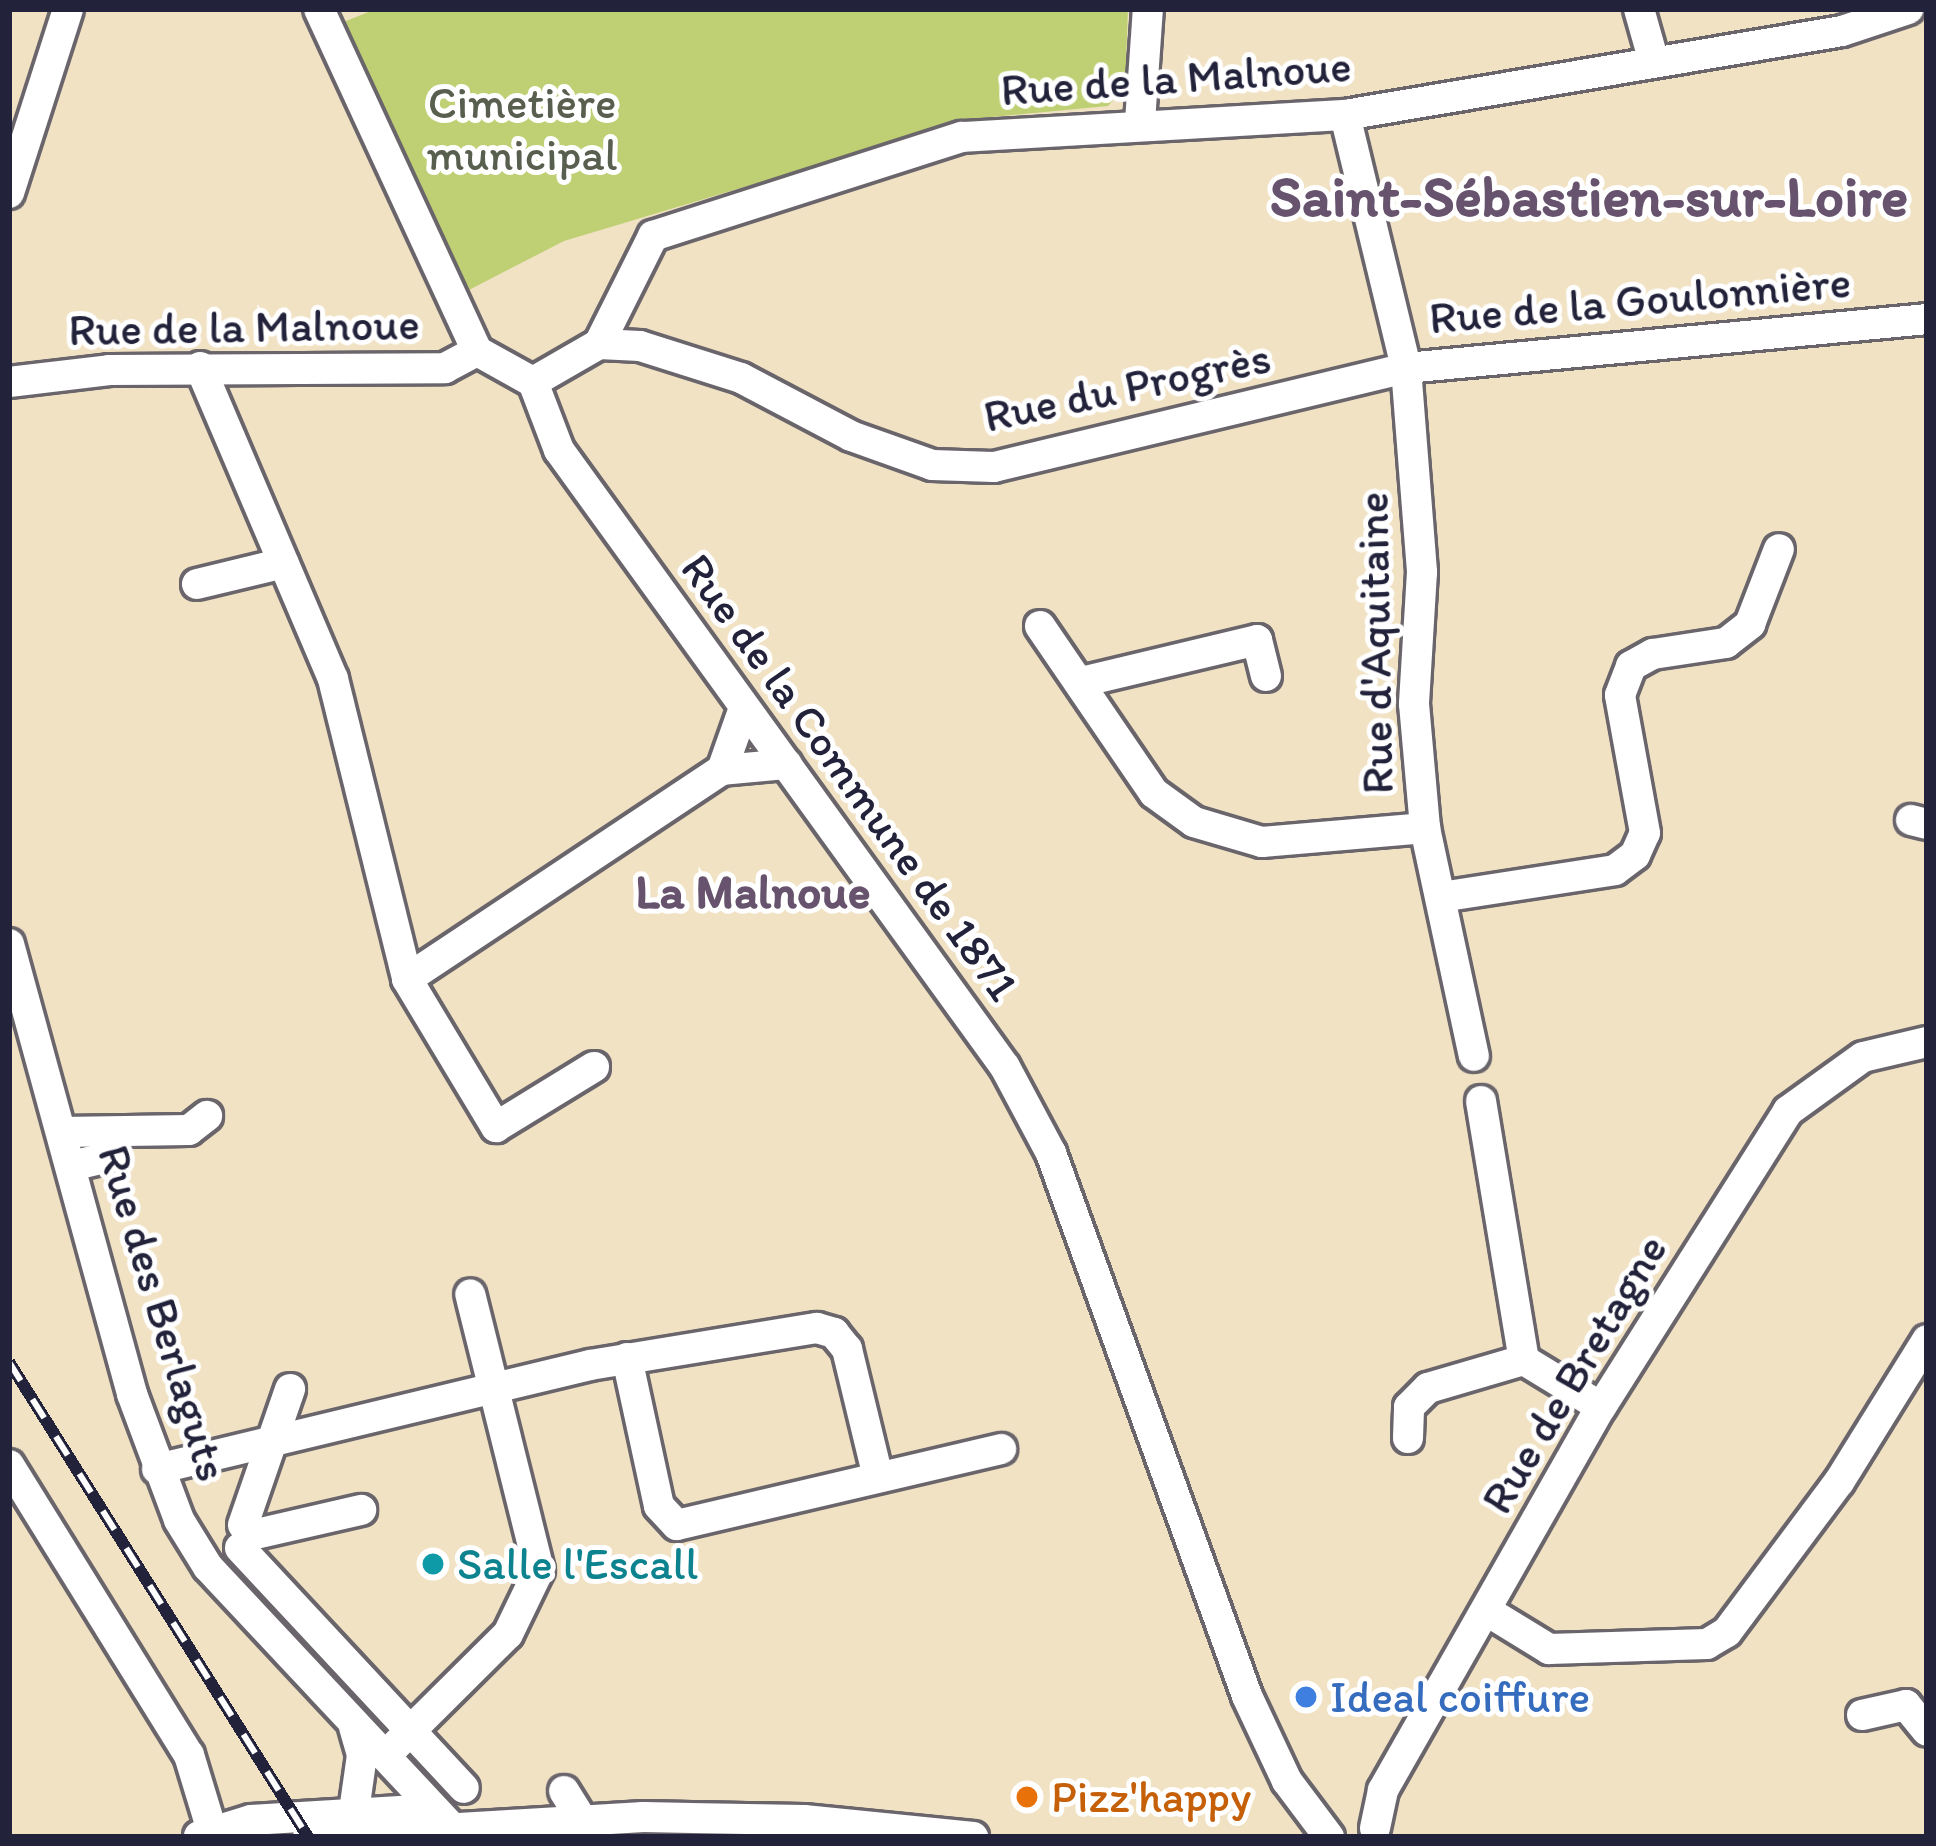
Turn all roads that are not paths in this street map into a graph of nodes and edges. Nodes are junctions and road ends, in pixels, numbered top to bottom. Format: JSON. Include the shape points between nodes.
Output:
{"nodes":[{"id":1,"x":68,"y":9,"type":"edge"},
{"id":2,"x":319,"y":9,"type":"edge"},
{"id":3,"x":1148,"y":9,"type":"edge"},
{"id":4,"x":1639,"y":9,"type":"edge"},
{"id":5,"x":1890,"y":13,"type":"edge"},
{"id":6,"x":1654,"y":62,"type":"junction"},
{"id":7,"x":1345,"y":115,"type":"junction"},
{"id":8,"x":1140,"y":122,"type":"junction"},
{"id":9,"x":9,"y":194,"type":"edge"},
{"id":10,"x":1927,"y":319,"type":"edge"},
{"id":11,"x":599,"y":344,"type":"junction"},
{"id":12,"x":477,"y":350,"type":"junction"},
{"id":13,"x":200,"y":367,"type":"junction"},
{"id":14,"x":1406,"y":368,"type":"junction"},
{"id":15,"x":9,"y":382,"type":"edge"},
{"id":16,"x":532,"y":382,"type":"junction"},
{"id":17,"x":1779,"y":549,"type":"dead end"},
{"id":18,"x":284,"y":563,"type":"junction"},
{"id":19,"x":197,"y":584,"type":"dead end"},
{"id":20,"x":1040,"y":626,"type":"dead end"},
{"id":21,"x":1265,"y":676,"type":"dead end"},
{"id":22,"x":1081,"y":682,"type":"junction"},
{"id":23,"x":744,"y":708,"type":"junction"},
{"id":24,"x":787,"y":764,"type":"junction"},
{"id":25,"x":722,"y":770,"type":"junction"},
{"id":26,"x":1425,"y":828,"type":"junction"},
{"id":27,"x":1442,"y":897,"type":"junction"},
{"id":28,"x":9,"y":944,"type":"edge"},
{"id":29,"x":407,"y":979,"type":"junction"},
{"id":30,"x":1927,"y":1042,"type":"edge"},
{"id":31,"x":1474,"y":1056,"type":"dead end"},
{"id":32,"x":594,"y":1067,"type":"dead end"},
{"id":33,"x":1481,"y":1100,"type":"dead end"},
{"id":34,"x":207,"y":1116,"type":"dead end"},
{"id":35,"x":62,"y":1132,"type":"junction"},
{"id":36,"x":113,"y":1156,"type":"dead end"},
{"id":37,"x":71,"y":1166,"type":"junction"},
{"id":38,"x":470,"y":1294,"type":"dead end"},
{"id":39,"x":1927,"y":1340,"type":"edge"},
{"id":40,"x":627,"y":1358,"type":"junction"},
{"id":41,"x":1524,"y":1360,"type":"junction"},
{"id":42,"x":290,"y":1389,"type":"dead end"},
{"id":43,"x":491,"y":1390,"type":"junction"},
{"id":44,"x":1601,"y":1407,"type":"junction"},
{"id":45,"x":1408,"y":1438,"type":"dead end"},
{"id":46,"x":269,"y":1442,"type":"junction"},
{"id":47,"x":1001,"y":1449,"type":"dead end"},
{"id":48,"x":9,"y":1465,"type":"edge"},
{"id":49,"x":157,"y":1469,"type":"junction"},
{"id":50,"x":878,"y":1477,"type":"junction"},
{"id":51,"x":361,"y":1510,"type":"dead end"},
{"id":52,"x":246,"y":1536,"type":"junction"},
{"id":53,"x":1486,"y":1611,"type":"junction"},
{"id":54,"x":1862,"y":1714,"type":"dead end"},
{"id":55,"x":352,"y":1721,"type":"junction"},
{"id":56,"x":411,"y":1728,"type":"junction"},
{"id":57,"x":1927,"y":1731,"type":"edge"},
{"id":58,"x":385,"y":1756,"type":"junction"},
{"id":59,"x":464,"y":1788,"type":"dead end"},
{"id":60,"x":445,"y":1819,"type":"junction"},
{"id":61,"x":330,"y":1828,"type":"edge"},
{"id":62,"x":1382,"y":1832,"type":"edge"},
{"id":63,"x":209,"y":1836,"type":"edge"},
{"id":64,"x":973,"y":1837,"type":"edge"},
{"id":65,"x":1331,"y":1837,"type":"edge"}],
"edges":[{"from":1,"to":9,"type":"street"},
{"from":2,"to":12,"type":"street"},
{"from":3,"to":8,"type":"street"},
{"from":4,"to":6,"type":"street"},
{"from":5,"to":6,"type":"street","name":"Rue de la Malnoue"},
{"from":6,"to":7,"type":"street","name":"Rue de la Malnoue"},
{"from":7,"to":8,"type":"street","name":"Rue de la Malnoue"},
{"from":7,"to":14,"type":"street","name":"Rue de la Goulonnière"},
{"from":8,"to":11,"type":"street","name":"Rue de la Malnoue","via":[[962,137],[669,228],[635,260]]},
{"from":10,"to":14,"type":"street","name":"Rue de la Goulonnière"},
{"from":11,"to":14,"type":"street","name":"Rue du Progrès","via":[[640,346],[741,378],[851,436],[932,466],[994,467]]},
{"from":11,"to":16,"type":"street"},
{"from":12,"to":13,"type":"street","name":"Rue de la Malnoue","via":[[445,368]]},
{"from":12,"to":16,"type":"street"},
{"from":13,"to":15,"type":"street","name":"Rue de la Malnoue"},
{"from":13,"to":18,"type":"street"},
{"from":14,"to":26,"type":"street","name":"Rue d'Aquitaine","via":[[1422,572],[1414,704]]},
{"from":16,"to":23,"type":"street","name":"Rue de la Commune de 1871","via":[[559,450]]},
{"from":17,"to":27,"type":"street","via":[[1750,624],[1726,643],[1653,654],[1630,666],[1620,695],[1645,833],[1635,855],[1615,870]]},
{"from":18,"to":19,"type":"street"},
{"from":18,"to":29,"type":"street","via":[[333,679]]},
{"from":20,"to":22,"type":"street"},
{"from":21,"to":22,"type":"street","via":[[1257,640]]},
{"from":22,"to":26,"type":"street","via":[[1154,793],[1194,822],[1262,842]]},
{"from":23,"to":24,"type":"street","name":"Rue de la Commune de 1871"},
{"from":23,"to":25,"type":"street"},
{"from":24,"to":25,"type":"street"},
{"from":24,"to":65,"type":"street","name":"Rue de la Commune de 1871","via":[[1005,1067],[1051,1153],[1246,1696],[1279,1768]]},
{"from":25,"to":29,"type":"street"},
{"from":26,"to":27,"type":"street","name":"Rue d'Aquitaine"},
{"from":27,"to":31,"type":"street","name":"Rue d'Aquitaine"},
{"from":28,"to":35,"type":"street","name":"Rue des Berlaguts"},
{"from":29,"to":32,"type":"street","via":[[496,1127]]},
{"from":30,"to":44,"type":"street","name":"Rue de Bretagne","via":[[1863,1057],[1788,1111]]},
{"from":33,"to":41,"type":"street"},
{"from":34,"to":35,"type":"street","via":[[189,1130]]},
{"from":35,"to":37,"type":"street","name":"Rue des Berlaguts"},
{"from":36,"to":37,"type":"street"},
{"from":37,"to":49,"type":"street","name":"Rue des Berlaguts"},
{"from":38,"to":43,"type":"street"},
{"from":39,"to":53,"type":"street","via":[[1839,1482],[1727,1633],[1707,1644],[1550,1649]]},
{"from":40,"to":43,"type":"street"},
{"from":40,"to":50,"type":"street","via":[[825,1329],[847,1349]]},
{"from":40,"to":50,"type":"street","via":[[668,1522],[686,1525]]},
{"from":41,"to":44,"type":"street"},
{"from":41,"to":45,"type":"street","via":[[1428,1388],[1409,1406]]},
{"from":42,"to":46,"type":"street"},
{"from":43,"to":46,"type":"street"},
{"from":43,"to":56,"type":"street","via":[[538,1570],[534,1594],[508,1634]]},
{"from":44,"to":53,"type":"street","name":"Rue de Bretagne"},
{"from":46,"to":49,"type":"street"},
{"from":46,"to":52,"type":"street"},
{"from":47,"to":50,"type":"street"},
{"from":48,"to":63,"type":"street","via":[[189,1755]]},
{"from":49,"to":55,"type":"street","name":"Rue des Berlaguts","via":[[208,1568]]},
{"from":51,"to":52,"type":"street"},
{"from":52,"to":56,"type":"street"},
{"from":53,"to":62,"type":"street","name":"Rue de Bretagne","via":[[1383,1790]]},
{"from":54,"to":57,"type":"street","via":[[1906,1706]]},
{"from":55,"to":58,"type":"street","name":"Rue des Berlaguts"},
{"from":55,"to":61,"type":"street","via":[[362,1755]]},
{"from":56,"to":58,"type":"street"},
{"from":56,"to":59,"type":"street"},
{"from":58,"to":60,"type":"street","name":"Rue des Berlaguts"},
{"from":60,"to":61,"type":"street"},
{"from":60,"to":64,"type":"street","via":[[572,1810]]},
{"from":61,"to":63,"type":"street","via":[[230,1824]]},
{"from":62,"to":65,"type":"street","via":[[1356,1826]]}]}
